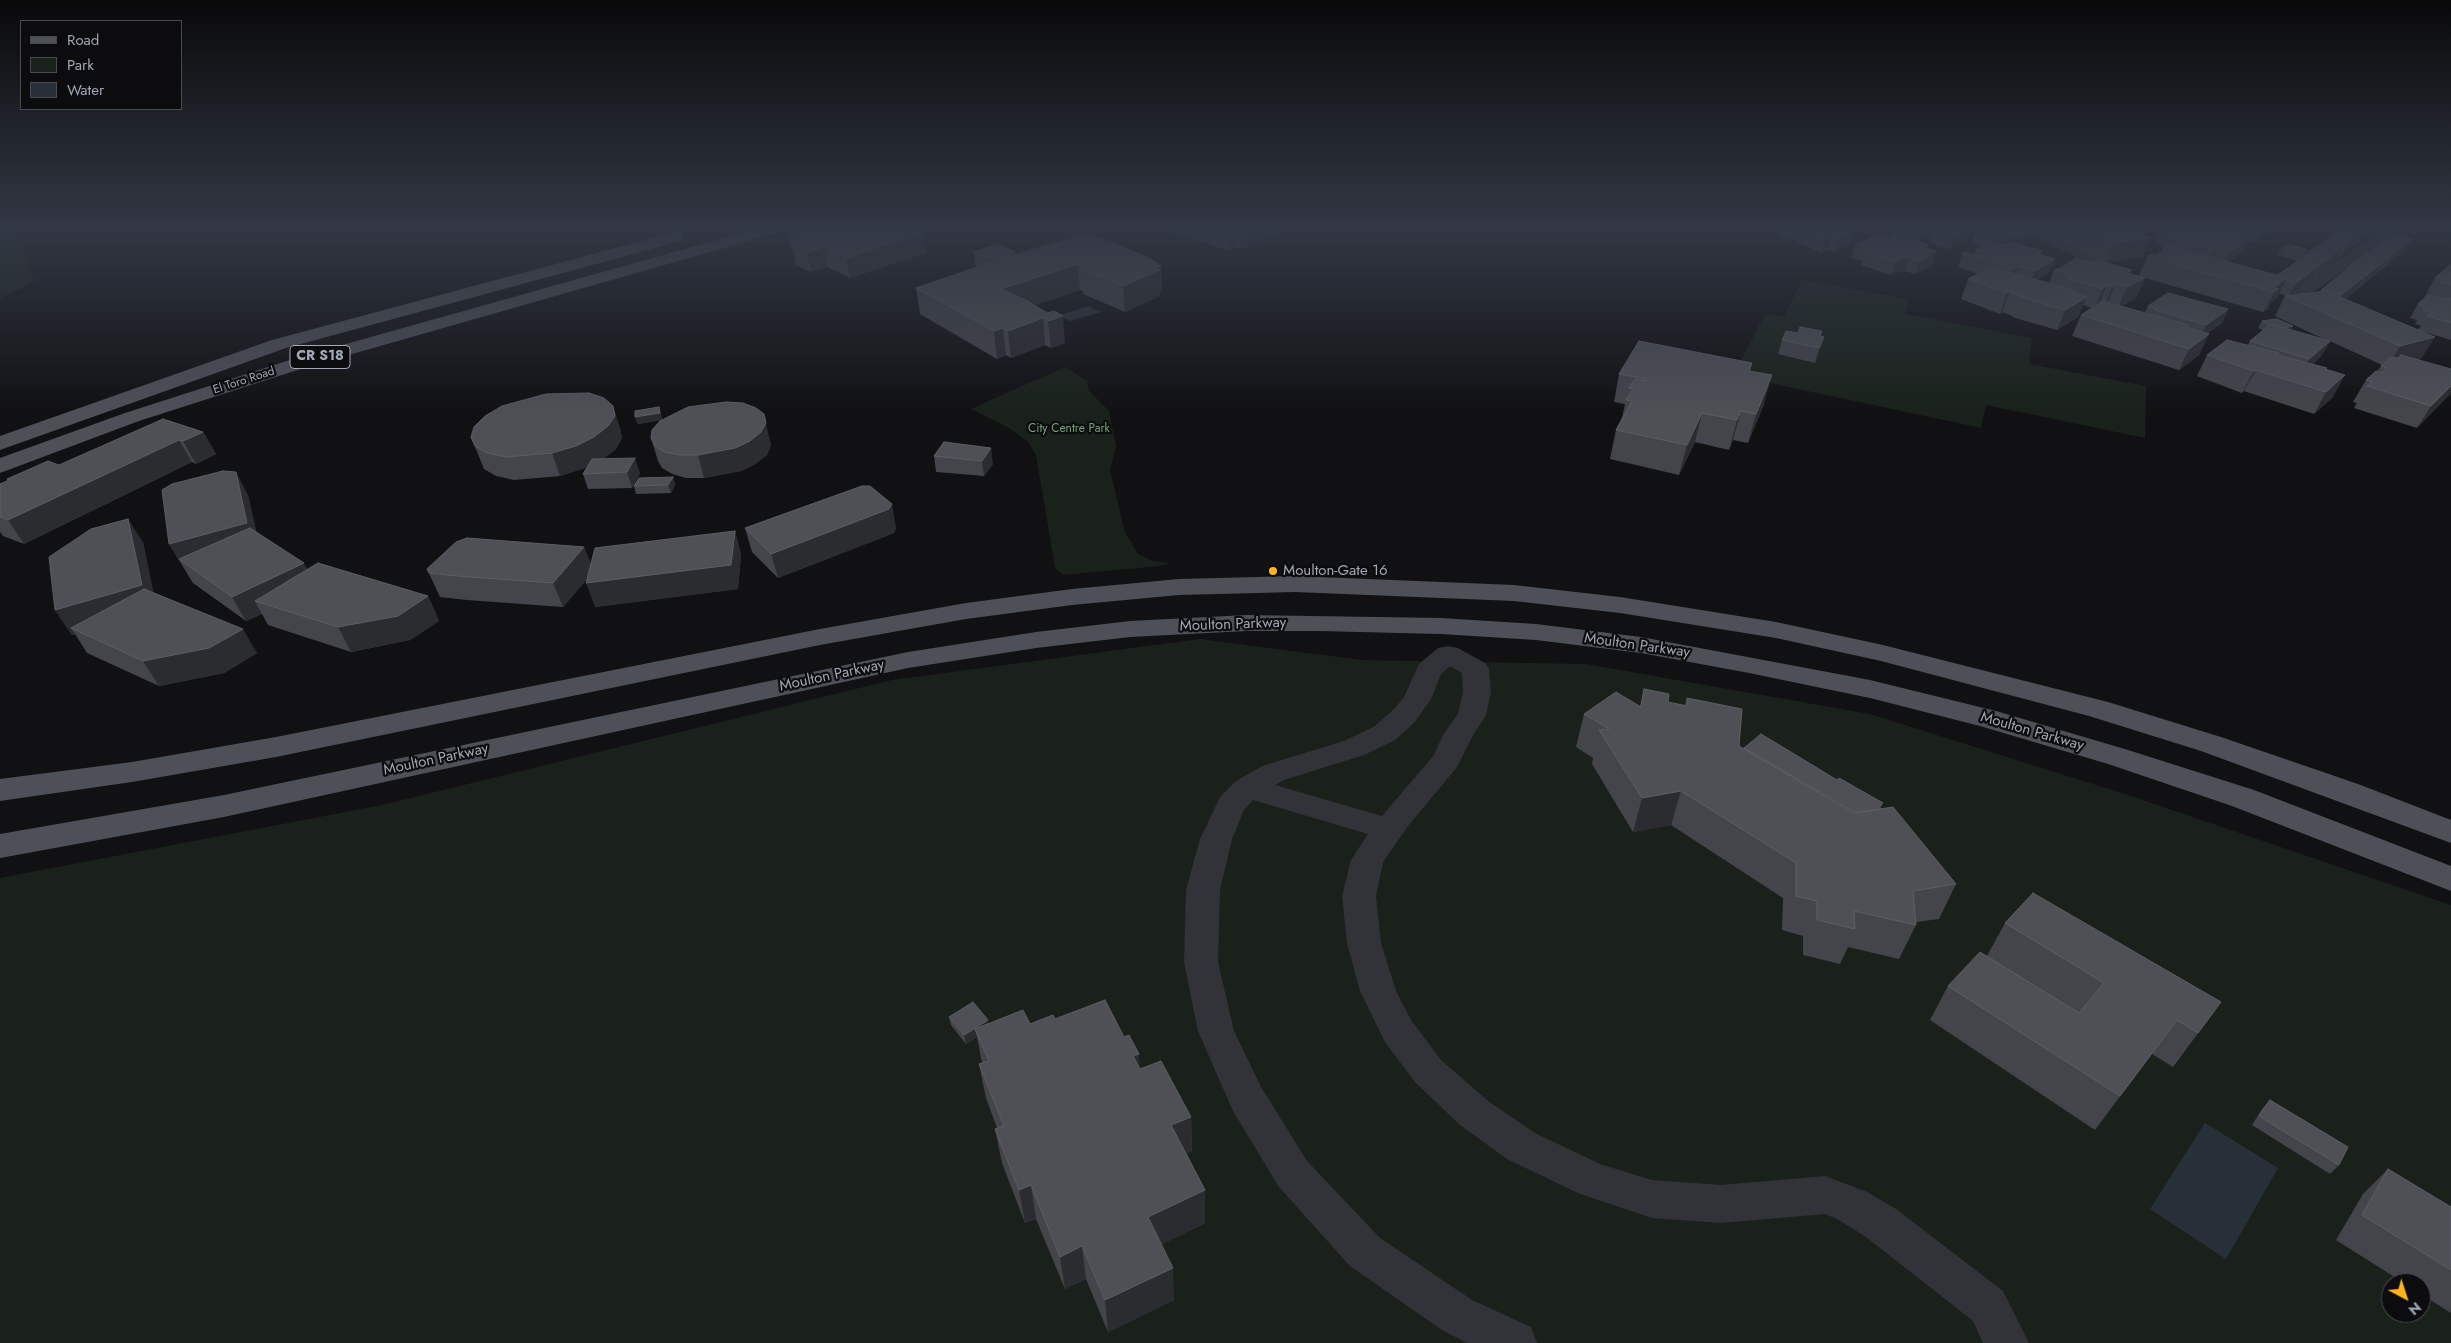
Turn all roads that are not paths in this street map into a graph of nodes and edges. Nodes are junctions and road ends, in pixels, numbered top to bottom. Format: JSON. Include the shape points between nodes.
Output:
{"nodes":[{"id":1,"x":479,"y":290,"type":"edge"},
{"id":2,"x":560,"y":290,"type":"edge"},
{"id":3,"x":2305,"y":290,"type":"edge"},
{"id":4,"x":2296,"y":296,"type":"edge"},
{"id":5,"x":0,"y":443,"type":"edge"},
{"id":6,"x":0,"y":466,"type":"edge"},
{"id":7,"x":1247,"y":788,"type":"junction"},
{"id":8,"x":0,"y":790,"type":"edge"},
{"id":9,"x":1396,"y":819,"type":"junction"},
{"id":10,"x":2451,"y":832,"type":"edge"},
{"id":11,"x":0,"y":846,"type":"edge"},
{"id":12,"x":2451,"y":879,"type":"edge"},
{"id":13,"x":1515,"y":1343,"type":"edge"},
{"id":14,"x":2007,"y":1343,"type":"edge"}],
"edges":[{"from":1,"to":5,"type":"main road","name":"El Toro Road","number":"CR S18","via":[[279,344]]},
{"from":2,"to":6,"type":"main road","name":"El Toro Road","number":"CR S18","via":[[303,362],[132,417]]},
{"from":3,"to":4,"type":"street"},
{"from":7,"to":9,"type":"street"},
{"from":7,"to":9,"type":"street","via":[[1273,773],[1354,748],[1385,734],[1417,699],[1429,670],[1448,654],[1475,669],[1477,692],[1472,715],[1446,760]]},
{"from":7,"to":13,"type":"street","via":[[1231,805],[1209,864],[1203,890],[1201,962],[1216,1031],[1247,1099],[1293,1174],[1365,1252],[1457,1315]]},
{"from":8,"to":10,"type":"main road","via":[[132,772],[276,747],[959,612],[1179,587],[1295,584],[1514,594],[1620,605],[1767,628],[1864,648],[1982,677],[2154,727],[2347,792]]},
{"from":9,"to":14,"type":"street","via":[[1367,860],[1359,896],[1366,953],[1378,990],[1398,1031],[1428,1071],[1474,1113],[1530,1150],[1592,1180],[1652,1199],[1721,1204],[1824,1195],[1853,1206],[1881,1223],[1988,1306]]},
{"from":11,"to":12,"type":"main road","name":"Moulton Parkway","via":[[224,806],[908,660],[1130,629],[1328,623],[1536,632],[1729,660],[1870,689],[1986,718],[2118,757],[2243,798]]}]}
